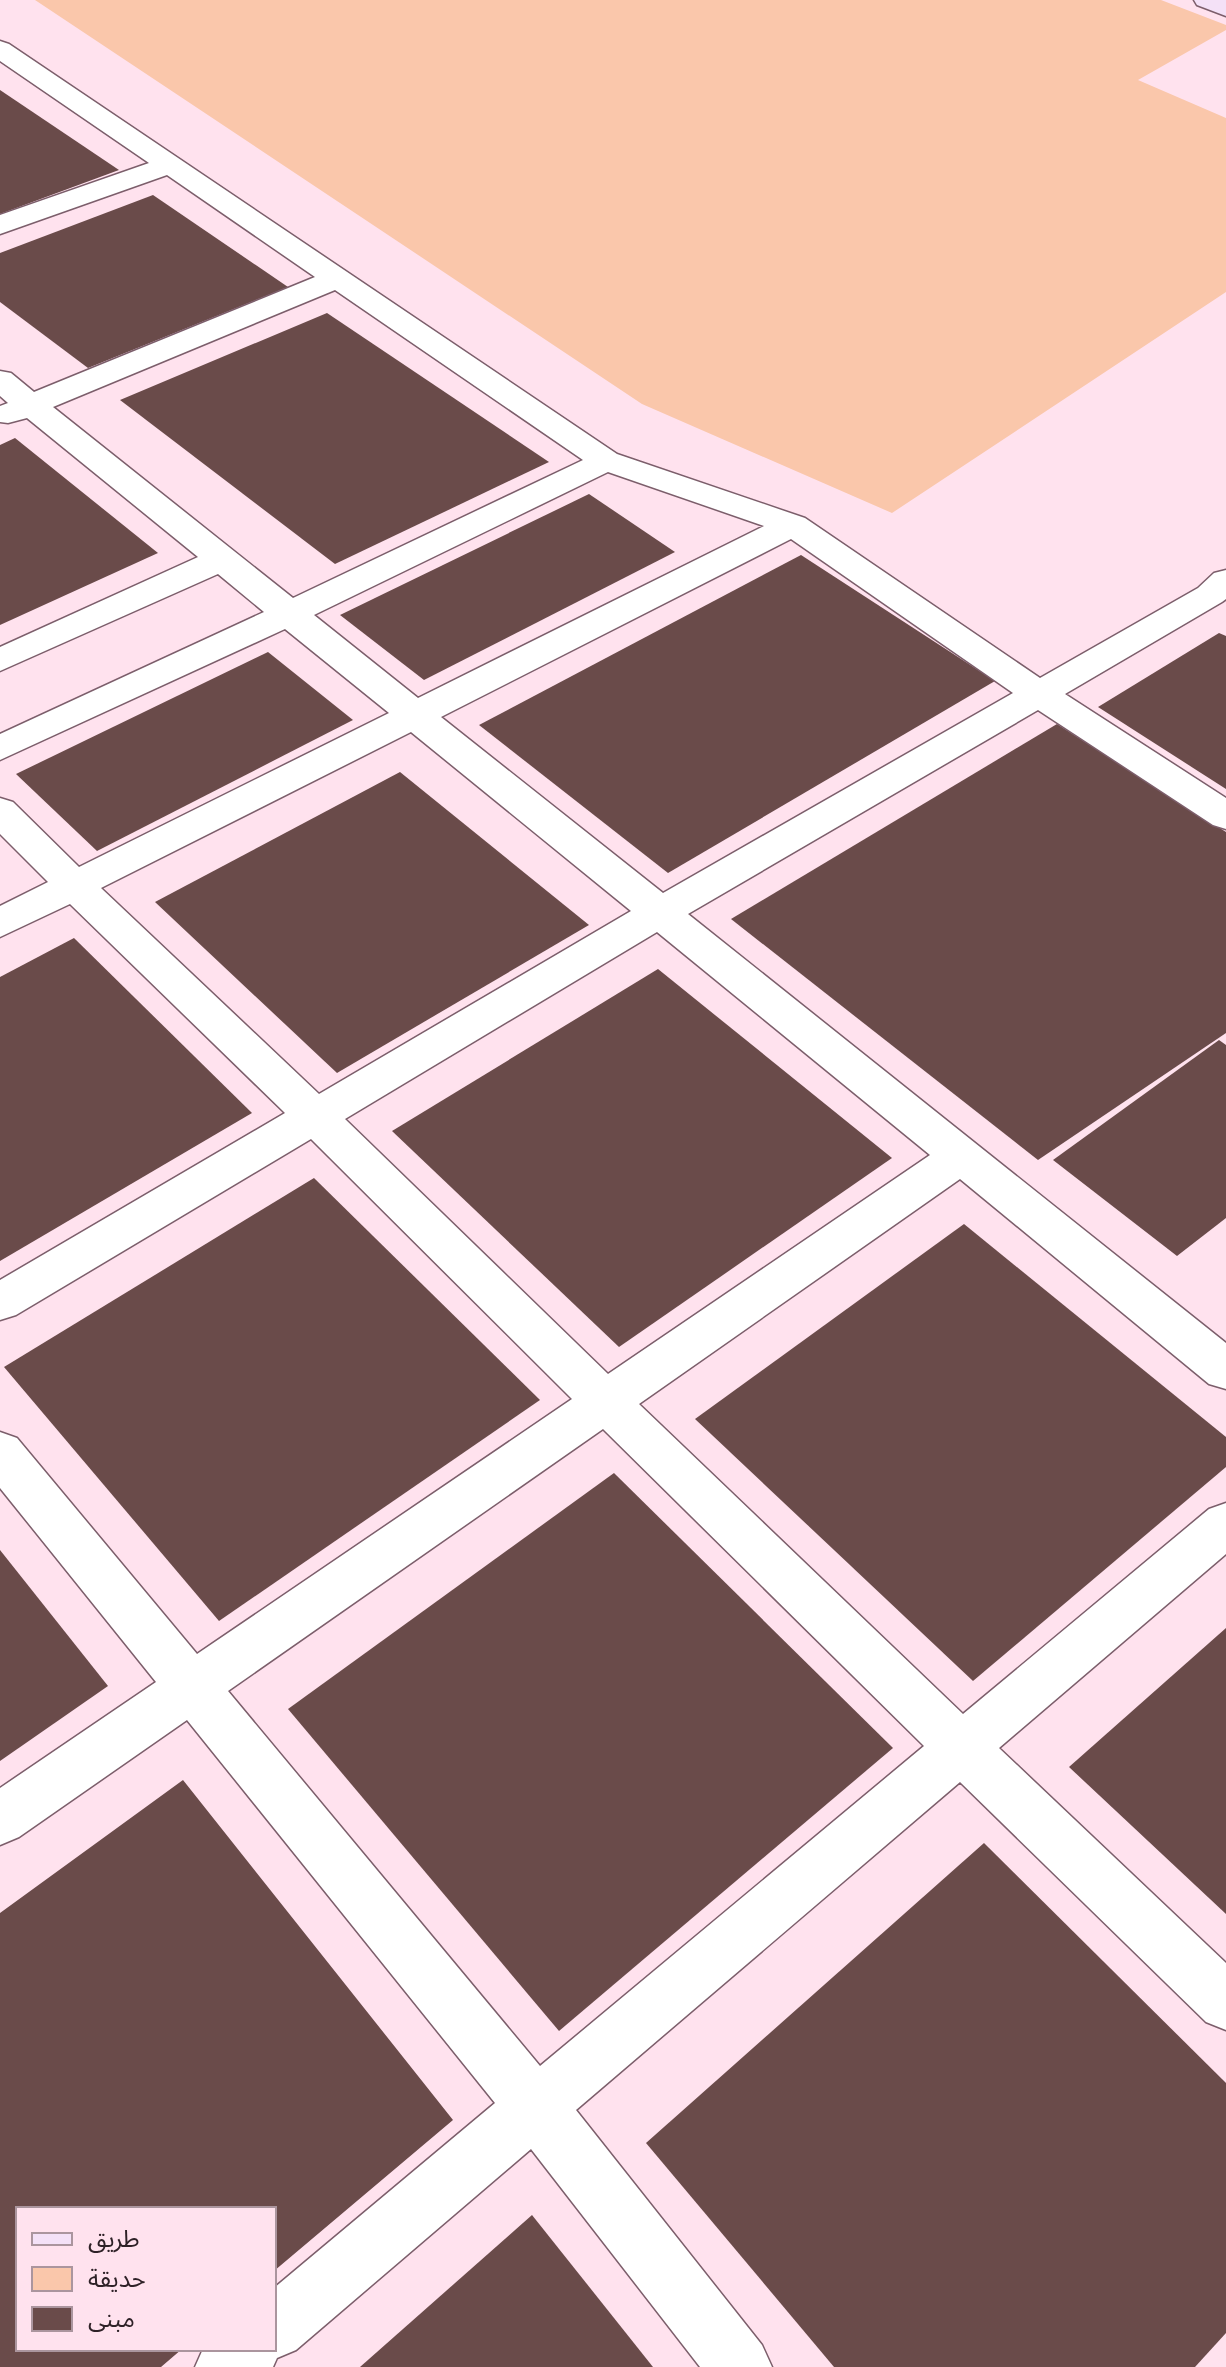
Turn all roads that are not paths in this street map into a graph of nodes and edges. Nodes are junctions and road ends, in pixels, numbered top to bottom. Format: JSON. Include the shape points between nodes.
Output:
{"nodes":[{"id":1,"x":1206,"y":0,"type":"edge"},
{"id":2,"x":1226,"y":8,"type":"edge"},
{"id":3,"x":0,"y":49,"type":"edge"},
{"id":4,"x":167,"y":166,"type":"junction"},
{"id":5,"x":0,"y":225,"type":"edge"},
{"id":6,"x":335,"y":279,"type":"junction"},
{"id":7,"x":0,"y":380,"type":"edge"},
{"id":8,"x":16,"y":411,"type":"edge"},
{"id":9,"x":606,"y":461,"type":"junction"},
{"id":10,"x":793,"y":525,"type":"junction"},
{"id":11,"x":222,"y":559,"type":"junction"},
{"id":12,"x":1221,"y":593,"type":"edge"},
{"id":13,"x":290,"y":613,"type":"junction"},
{"id":14,"x":0,"y":660,"type":"edge"},
{"id":15,"x":1039,"y":694,"type":"junction"},
{"id":16,"x":414,"y":713,"type":"junction"},
{"id":17,"x":0,"y":748,"type":"edge"},
{"id":18,"x":0,"y":811,"type":"edge"},
{"id":19,"x":1226,"y":816,"type":"edge"},
{"id":20,"x":72,"y":885,"type":"junction"},
{"id":21,"x":661,"y":912,"type":"junction"},
{"id":22,"x":0,"y":923,"type":"edge"},
{"id":23,"x":315,"y":1116,"type":"junction"},
{"id":24,"x":961,"y":1156,"type":"junction"},
{"id":25,"x":0,"y":1302,"type":"edge"},
{"id":26,"x":1226,"y":1370,"type":"edge"},
{"id":27,"x":604,"y":1401,"type":"junction"},
{"id":28,"x":0,"y":1452,"type":"edge"},
{"id":29,"x":1226,"y":1524,"type":"edge"},
{"id":30,"x":193,"y":1686,"type":"junction"},
{"id":31,"x":960,"y":1749,"type":"junction"},
{"id":32,"x":0,"y":1819,"type":"edge"},
{"id":33,"x":1226,"y":2002,"type":"edge"},
{"id":34,"x":536,"y":2107,"type":"junction"},
{"id":35,"x":276,"y":2326,"type":"edge"},
{"id":36,"x":247,"y":2351,"type":"edge"},
{"id":37,"x":227,"y":2367,"type":"edge"},
{"id":38,"x":740,"y":2367,"type":"edge"}],
"edges":[{"from":1,"to":2,"type":"main road"},
{"from":3,"to":4,"type":"street"},
{"from":4,"to":5,"type":"street"},
{"from":4,"to":6,"type":"street"},
{"from":6,"to":8,"type":"street"},
{"from":6,"to":9,"type":"street"},
{"from":7,"to":8,"type":"street"},
{"from":8,"to":11,"type":"street"},
{"from":9,"to":10,"type":"street"},
{"from":9,"to":13,"type":"street"},
{"from":10,"to":15,"type":"street"},
{"from":10,"to":16,"type":"street"},
{"from":11,"to":13,"type":"street"},
{"from":11,"to":14,"type":"street"},
{"from":12,"to":15,"type":"street"},
{"from":13,"to":16,"type":"street"},
{"from":13,"to":17,"type":"street"},
{"from":15,"to":19,"type":"street"},
{"from":15,"to":21,"type":"street"},
{"from":16,"to":20,"type":"street"},
{"from":16,"to":21,"type":"street"},
{"from":18,"to":20,"type":"street"},
{"from":20,"to":22,"type":"street"},
{"from":20,"to":23,"type":"street"},
{"from":21,"to":23,"type":"street"},
{"from":21,"to":24,"type":"street"},
{"from":23,"to":25,"type":"street"},
{"from":23,"to":27,"type":"street"},
{"from":24,"to":26,"type":"street"},
{"from":24,"to":27,"type":"street"},
{"from":27,"to":30,"type":"street"},
{"from":27,"to":31,"type":"street"},
{"from":28,"to":30,"type":"street"},
{"from":29,"to":31,"type":"street"},
{"from":30,"to":32,"type":"street"},
{"from":30,"to":34,"type":"street"},
{"from":31,"to":33,"type":"street"},
{"from":31,"to":34,"type":"street"},
{"from":34,"to":35,"type":"street"},
{"from":34,"to":38,"type":"street"},
{"from":36,"to":37,"type":"street"}]}
